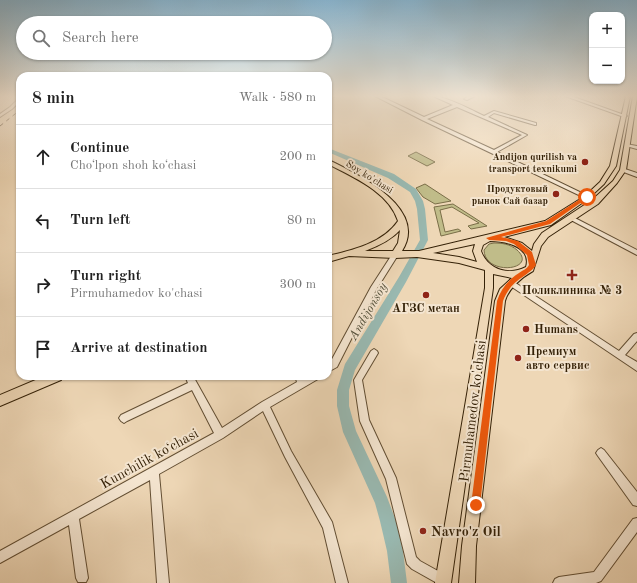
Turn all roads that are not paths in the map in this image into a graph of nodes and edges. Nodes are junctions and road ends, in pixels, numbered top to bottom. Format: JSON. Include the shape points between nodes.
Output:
{"nodes":[{"id":1,"x":434,"y":123,"type":"edge"},
{"id":2,"x":499,"y":123,"type":"edge"},
{"id":3,"x":512,"y":123,"type":"edge"},
{"id":4,"x":532,"y":123,"type":"edge"},
{"id":5,"x":622,"y":123,"type":"edge"},
{"id":6,"x":632,"y":123,"type":"edge"},
{"id":7,"x":535,"y":124,"type":"dead end"},
{"id":8,"x":505,"y":126,"type":"junction"},
{"id":9,"x":628,"y":145,"type":"junction"},
{"id":10,"x":637,"y":148,"type":"edge"},
{"id":11,"x":494,"y":152,"type":"junction"},
{"id":12,"x":332,"y":164,"type":"edge"},
{"id":13,"x":623,"y":170,"type":"junction"},
{"id":14,"x":637,"y":175,"type":"edge"},
{"id":15,"x":587,"y":197,"type":"junction"},
{"id":16,"x":571,"y":218,"type":"junction"},
{"id":17,"x":401,"y":222,"type":"junction"},
{"id":18,"x":489,"y":238,"type":"junction"},
{"id":19,"x":637,"y":253,"type":"edge"},
{"id":20,"x":350,"y":254,"type":"junction"},
{"id":21,"x":417,"y":254,"type":"junction"},
{"id":22,"x":395,"y":255,"type":"junction"},
{"id":23,"x":332,"y":258,"type":"edge"},
{"id":24,"x":532,"y":260,"type":"junction"},
{"id":25,"x":489,"y":268,"type":"junction"},
{"id":26,"x":521,"y":275,"type":"junction"},
{"id":27,"x":511,"y":283,"type":"junction"},
{"id":28,"x":637,"y":336,"type":"edge"},
{"id":29,"x":374,"y":353,"type":"dead end"},
{"id":30,"x":620,"y":355,"type":"junction"},
{"id":31,"x":332,"y":365,"type":"edge"},
{"id":32,"x":637,"y":367,"type":"edge"},
{"id":33,"x":48,"y":380,"type":"edge"},
{"id":34,"x":192,"y":380,"type":"edge"},
{"id":35,"x":300,"y":380,"type":"edge"},
{"id":36,"x":194,"y":385,"type":"junction"},
{"id":37,"x":0,"y":401,"type":"edge"},
{"id":38,"x":265,"y":405,"type":"junction"},
{"id":39,"x":124,"y":418,"type":"dead end"},
{"id":40,"x":220,"y":435,"type":"junction"},
{"id":41,"x":601,"y":453,"type":"dead end"},
{"id":42,"x":154,"y":471,"type":"junction"},
{"id":43,"x":637,"y":501,"type":"edge"},
{"id":44,"x":73,"y":516,"type":"junction"},
{"id":45,"x":637,"y":523,"type":"edge"},
{"id":46,"x":0,"y":557,"type":"edge"},
{"id":47,"x":82,"y":578,"type":"dead end"},
{"id":48,"x":443,"y":582,"type":"edge"},
{"id":49,"x":163,"y":583,"type":"edge"},
{"id":50,"x":342,"y":583,"type":"edge"},
{"id":51,"x":467,"y":583,"type":"edge"},
{"id":52,"x":559,"y":583,"type":"edge"}],
"edges":[{"from":1,"to":11,"type":"street"},
{"from":2,"to":8,"type":"street"},
{"from":3,"to":8,"type":"street"},
{"from":4,"to":7,"type":"street"},
{"from":5,"to":15,"type":"main road","via":[[613,166],[602,183]]},
{"from":6,"to":9,"type":"main road"},
{"from":8,"to":11,"type":"street","via":[[525,136]]},
{"from":9,"to":10,"type":"street"},
{"from":9,"to":13,"type":"main road"},
{"from":11,"to":15,"type":"street"},
{"from":12,"to":17,"type":"main road","name":"Soy ko'chasi","via":[[362,180],[386,197],[394,204]]},
{"from":13,"to":14,"type":"street"},
{"from":13,"to":16,"type":"main road","via":[[606,192]]},
{"from":15,"to":18,"type":"main road","via":[[548,223]]},
{"from":16,"to":19,"type":"street"},
{"from":16,"to":24,"type":"main road","via":[[542,238]]},
{"from":17,"to":20,"type":"main road","via":[[390,236]]},
{"from":17,"to":22,"type":"main road","name":"Soy ko'chasi","via":[[402,243]]},
{"from":18,"to":21,"type":"main road"},
{"from":18,"to":24,"type":"main road","via":[[502,238],[516,243],[530,254]]},
{"from":18,"to":25,"type":"main road","via":[[482,241],[476,250],[482,263]]},
{"from":20,"to":22,"type":"main road"},
{"from":20,"to":23,"type":"main road"},
{"from":21,"to":22,"type":"main road"},
{"from":21,"to":25,"type":"main road","via":[[459,260]]},
{"from":22,"to":31,"type":"street","via":[[373,289]]},
{"from":24,"to":26,"type":"main road","via":[[530,269]]},
{"from":25,"to":26,"type":"main road","via":[[505,275]]},
{"from":25,"to":48,"type":"main road","name":"Pirmuhamedov ko'chasi","via":[[489,288]]},
{"from":26,"to":27,"type":"main road","name":"Pirmuhamedov ko'chasi"},
{"from":27,"to":30,"type":"street"},
{"from":27,"to":51,"type":"main road","name":"Pirmuhamedov ko'chasi","via":[[503,291],[500,301]]},
{"from":28,"to":30,"type":"street"},
{"from":29,"to":48,"type":"street","via":[[358,380],[365,421],[391,478],[411,560]]},
{"from":30,"to":32,"type":"street"},
{"from":33,"to":37,"type":"main road"},
{"from":34,"to":36,"type":"street"},
{"from":35,"to":38,"type":"street","name":"Kunchilik koʻchasi"},
{"from":36,"to":39,"type":"street"},
{"from":36,"to":40,"type":"street"},
{"from":38,"to":40,"type":"street","name":"Kunchilik koʻchasi"},
{"from":38,"to":50,"type":"street","via":[[288,454],[328,526]]},
{"from":40,"to":42,"type":"street","name":"Kunchilik koʻchasi"},
{"from":41,"to":43,"type":"street"},
{"from":42,"to":44,"type":"street","name":"Kunchilik koʻchasi"},
{"from":42,"to":49,"type":"street"},
{"from":44,"to":46,"type":"street","name":"Kunchilik koʻchasi"},
{"from":44,"to":47,"type":"street"},
{"from":45,"to":52,"type":"street","via":[[597,577]]}]}
